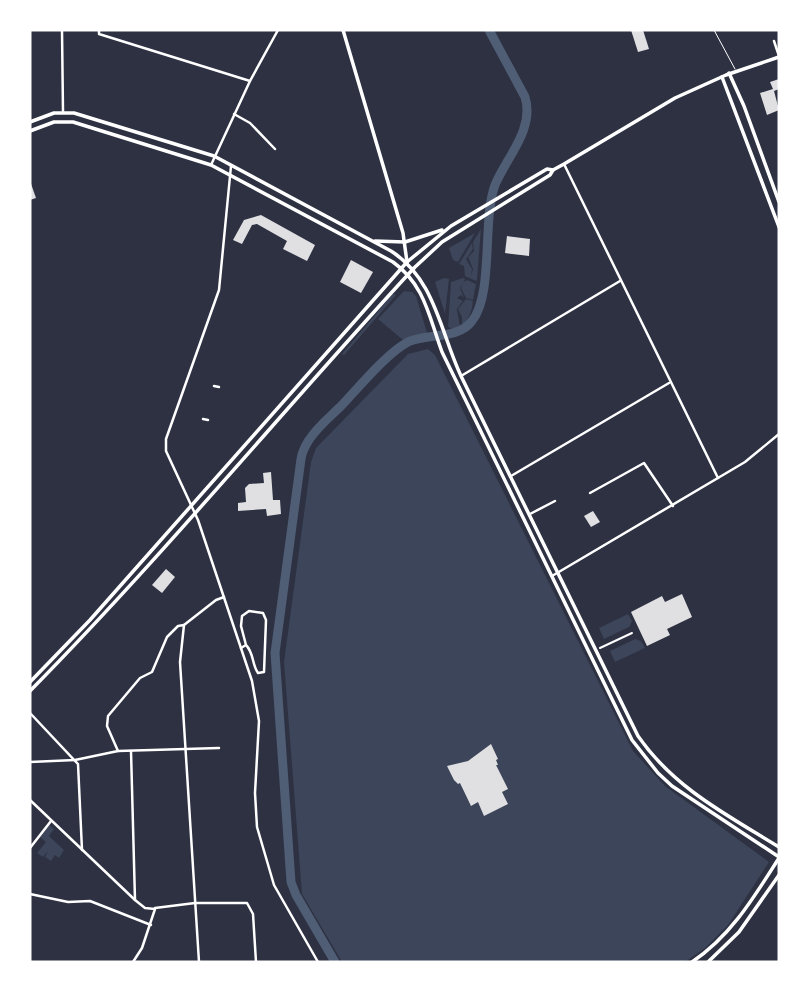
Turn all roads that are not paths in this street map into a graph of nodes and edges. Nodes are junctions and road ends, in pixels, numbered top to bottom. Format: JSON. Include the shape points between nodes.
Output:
{"nodes":[{"id":1,"x":62,"y":30,"type":"edge"},
{"id":2,"x":99,"y":30,"type":"edge"},
{"id":3,"x":278,"y":30,"type":"edge"},
{"id":4,"x":343,"y":30,"type":"edge"},
{"id":5,"x":714,"y":30,"type":"edge"},
{"id":6,"x":774,"y":41,"type":"dead end"},
{"id":7,"x":779,"y":57,"type":"edge"},
{"id":8,"x":736,"y":71,"type":"junction"},
{"id":9,"x":729,"y":74,"type":"junction"},
{"id":10,"x":722,"y":77,"type":"junction"},
{"id":11,"x":250,"y":81,"type":"junction"},
{"id":12,"x":63,"y":112,"type":"junction"},
{"id":13,"x":234,"y":114,"type":"junction"},
{"id":14,"x":63,"y":121,"type":"junction"},
{"id":15,"x":30,"y":122,"type":"edge"},
{"id":16,"x":30,"y":131,"type":"edge"},
{"id":17,"x":275,"y":149,"type":"dead end"},
{"id":18,"x":214,"y":156,"type":"junction"},
{"id":19,"x":564,"y":164,"type":"junction"},
{"id":20,"x":211,"y":165,"type":"junction"},
{"id":21,"x":231,"y":166,"type":"junction"},
{"id":22,"x":553,"y":170,"type":"junction"},
{"id":23,"x":230,"y":175,"type":"junction"},
{"id":24,"x":779,"y":202,"type":"edge"},
{"id":25,"x":451,"y":226,"type":"junction"},
{"id":26,"x":779,"y":227,"type":"edge"},
{"id":27,"x":373,"y":241,"type":"junction"},
{"id":28,"x":405,"y":242,"type":"junction"},
{"id":29,"x":407,"y":262,"type":"junction"},
{"id":30,"x":401,"y":268,"type":"junction"},
{"id":31,"x":414,"y":268,"type":"junction"},
{"id":32,"x":408,"y":274,"type":"junction"},
{"id":33,"x":620,"y":282,"type":"junction"},
{"id":34,"x":538,"y":323,"type":"dead end"},
{"id":35,"x":541,"y":328,"type":"junction"},
{"id":36,"x":461,"y":376,"type":"junction"},
{"id":37,"x":669,"y":383,"type":"junction"},
{"id":38,"x":214,"y":386,"type":"dead end"},
{"id":39,"x":219,"y":387,"type":"dead end"},
{"id":40,"x":203,"y":419,"type":"dead end"},
{"id":41,"x":208,"y":420,"type":"dead end"},
{"id":42,"x":779,"y":434,"type":"edge"},
{"id":43,"x":510,"y":476,"type":"junction"},
{"id":44,"x":718,"y":478,"type":"junction"},
{"id":45,"x":590,"y":493,"type":"dead end"},
{"id":46,"x":555,"y":501,"type":"dead end"},
{"id":47,"x":190,"y":505,"type":"junction"},
{"id":48,"x":673,"y":506,"type":"junction"},
{"id":49,"x":194,"y":512,"type":"junction"},
{"id":50,"x":529,"y":514,"type":"junction"},
{"id":51,"x":558,"y":573,"type":"junction"},
{"id":52,"x":552,"y":576,"type":"junction"},
{"id":53,"x":224,"y":597,"type":"junction"},
{"id":54,"x":184,"y":625,"type":"junction"},
{"id":55,"x":632,"y":633,"type":"dead end"},
{"id":56,"x":246,"y":645,"type":"junction"},
{"id":57,"x":241,"y":648,"type":"junction"},
{"id":58,"x":600,"y":648,"type":"dead end"},
{"id":59,"x":30,"y":682,"type":"edge"},
{"id":60,"x":30,"y":691,"type":"edge"},
{"id":61,"x":30,"y":713,"type":"edge"},
{"id":62,"x":219,"y":748,"type":"dead end"},
{"id":63,"x":185,"y":749,"type":"junction"},
{"id":64,"x":118,"y":751,"type":"junction"},
{"id":65,"x":131,"y":751,"type":"junction"},
{"id":66,"x":75,"y":760,"type":"junction"},
{"id":67,"x":30,"y":762,"type":"edge"},
{"id":68,"x":30,"y":800,"type":"edge"},
{"id":69,"x":51,"y":821,"type":"junction"},
{"id":70,"x":779,"y":847,"type":"edge"},
{"id":71,"x":30,"y":848,"type":"edge"},
{"id":72,"x":82,"y":850,"type":"junction"},
{"id":73,"x":779,"y":858,"type":"edge"},
{"id":74,"x":779,"y":875,"type":"edge"},
{"id":75,"x":30,"y":894,"type":"edge"},
{"id":76,"x":135,"y":900,"type":"junction"},
{"id":77,"x":195,"y":903,"type":"junction"},
{"id":78,"x":155,"y":909,"type":"junction"},
{"id":79,"x":151,"y":925,"type":"junction"},
{"id":80,"x":133,"y":962,"type":"edge"},
{"id":81,"x":199,"y":962,"type":"edge"},
{"id":82,"x":256,"y":962,"type":"edge"},
{"id":83,"x":318,"y":962,"type":"edge"},
{"id":84,"x":692,"y":962,"type":"edge"},
{"id":85,"x":708,"y":962,"type":"edge"}],
"edges":[{"from":1,"to":12,"type":"street"},
{"from":2,"to":11,"type":"street","via":[[99,34]]},
{"from":3,"to":11,"type":"street"},
{"from":4,"to":28,"type":"main road"},
{"from":5,"to":8,"type":"lane"},
{"from":6,"to":7,"type":"street"},
{"from":7,"to":8,"type":"main road"},
{"from":8,"to":9,"type":"main road"},
{"from":9,"to":10,"type":"main road"},
{"from":9,"to":24,"type":"main road"},
{"from":10,"to":19,"type":"main road","via":[[674,98]]},
{"from":10,"to":26,"type":"main road"},
{"from":11,"to":13,"type":"street"},
{"from":12,"to":14,"type":"street"},
{"from":12,"to":15,"type":"main road"},
{"from":12,"to":18,"type":"main road"},
{"from":13,"to":17,"type":"street","via":[[250,123]]},
{"from":13,"to":18,"type":"street"},
{"from":14,"to":16,"type":"main road"},
{"from":14,"to":20,"type":"main road"},
{"from":18,"to":20,"type":"street"},
{"from":18,"to":21,"type":"main road"},
{"from":19,"to":22,"type":"main road"},
{"from":19,"to":33,"type":"street"},
{"from":20,"to":23,"type":"main road"},
{"from":21,"to":23,"type":"street"},
{"from":21,"to":27,"type":"main road"},
{"from":22,"to":25,"type":"main road","via":[[547,169]]},
{"from":22,"to":31,"type":"main road","via":[[442,242]]},
{"from":23,"to":30,"type":"main road"},
{"from":23,"to":47,"type":"street","via":[[219,290],[166,439],[166,451]]},
{"from":25,"to":28,"type":"main road"},
{"from":25,"to":29,"type":"main road"},
{"from":27,"to":28,"type":"main road"},
{"from":27,"to":29,"type":"main road"},
{"from":28,"to":29,"type":"main road"},
{"from":29,"to":30,"type":"main road"},
{"from":29,"to":31,"type":"main road"},
{"from":30,"to":32,"type":"main road"},
{"from":30,"to":47,"type":"main road"},
{"from":31,"to":32,"type":"main road"},
{"from":31,"to":36,"type":"main road","via":[[429,292]]},
{"from":32,"to":49,"type":"main road"},
{"from":32,"to":52,"type":"main road","via":[[422,295],[442,352]]},
{"from":33,"to":35,"type":"street"},
{"from":33,"to":37,"type":"street"},
{"from":34,"to":35,"type":"street"},
{"from":35,"to":36,"type":"street"},
{"from":36,"to":43,"type":"main road"},
{"from":37,"to":43,"type":"street"},
{"from":37,"to":44,"type":"street"},
{"from":38,"to":39,"type":"street"},
{"from":40,"to":41,"type":"street"},
{"from":42,"to":44,"type":"street"},
{"from":43,"to":50,"type":"main road"},
{"from":44,"to":48,"type":"street"},
{"from":45,"to":48,"type":"street","via":[[644,463]]},
{"from":46,"to":50,"type":"street"},
{"from":47,"to":49,"type":"street"},
{"from":47,"to":59,"type":"main road"},
{"from":48,"to":51,"type":"street"},
{"from":49,"to":53,"type":"street"},
{"from":49,"to":60,"type":"main road"},
{"from":50,"to":51,"type":"main road"},
{"from":51,"to":52,"type":"street"},
{"from":51,"to":70,"type":"main road","via":[[629,722],[649,752],[701,800]]},
{"from":52,"to":73,"type":"main road","via":[[643,756],[687,798]]},
{"from":53,"to":54,"type":"street"},
{"from":53,"to":57,"type":"street"},
{"from":54,"to":63,"type":"street","via":[[180,662]]},
{"from":54,"to":64,"type":"street","via":[[167,637],[152,672],[139,679],[108,716],[107,726]]},
{"from":55,"to":58,"type":"street"},
{"from":56,"to":56,"type":"street","via":[[242,616],[249,611],[263,613],[264,672],[258,673]]},
{"from":56,"to":57,"type":"street"},
{"from":57,"to":83,"type":"street","via":[[259,720],[257,827],[274,885]]},
{"from":61,"to":66,"type":"street"},
{"from":62,"to":63,"type":"street"},
{"from":63,"to":65,"type":"street"},
{"from":63,"to":77,"type":"street"},
{"from":64,"to":65,"type":"street"},
{"from":64,"to":66,"type":"street"},
{"from":65,"to":76,"type":"street"},
{"from":66,"to":67,"type":"street"},
{"from":66,"to":72,"type":"street"},
{"from":68,"to":69,"type":"street"},
{"from":69,"to":71,"type":"street"},
{"from":69,"to":72,"type":"street"},
{"from":72,"to":76,"type":"street"},
{"from":73,"to":84,"type":"main road","via":[[733,927]]},
{"from":74,"to":85,"type":"main road","via":[[739,932]]},
{"from":75,"to":79,"type":"street","via":[[68,902],[90,901]]},
{"from":76,"to":78,"type":"street"},
{"from":77,"to":78,"type":"street"},
{"from":77,"to":81,"type":"street"},
{"from":77,"to":82,"type":"street","via":[[250,904]]},
{"from":78,"to":79,"type":"street"},
{"from":79,"to":80,"type":"street"}]}
